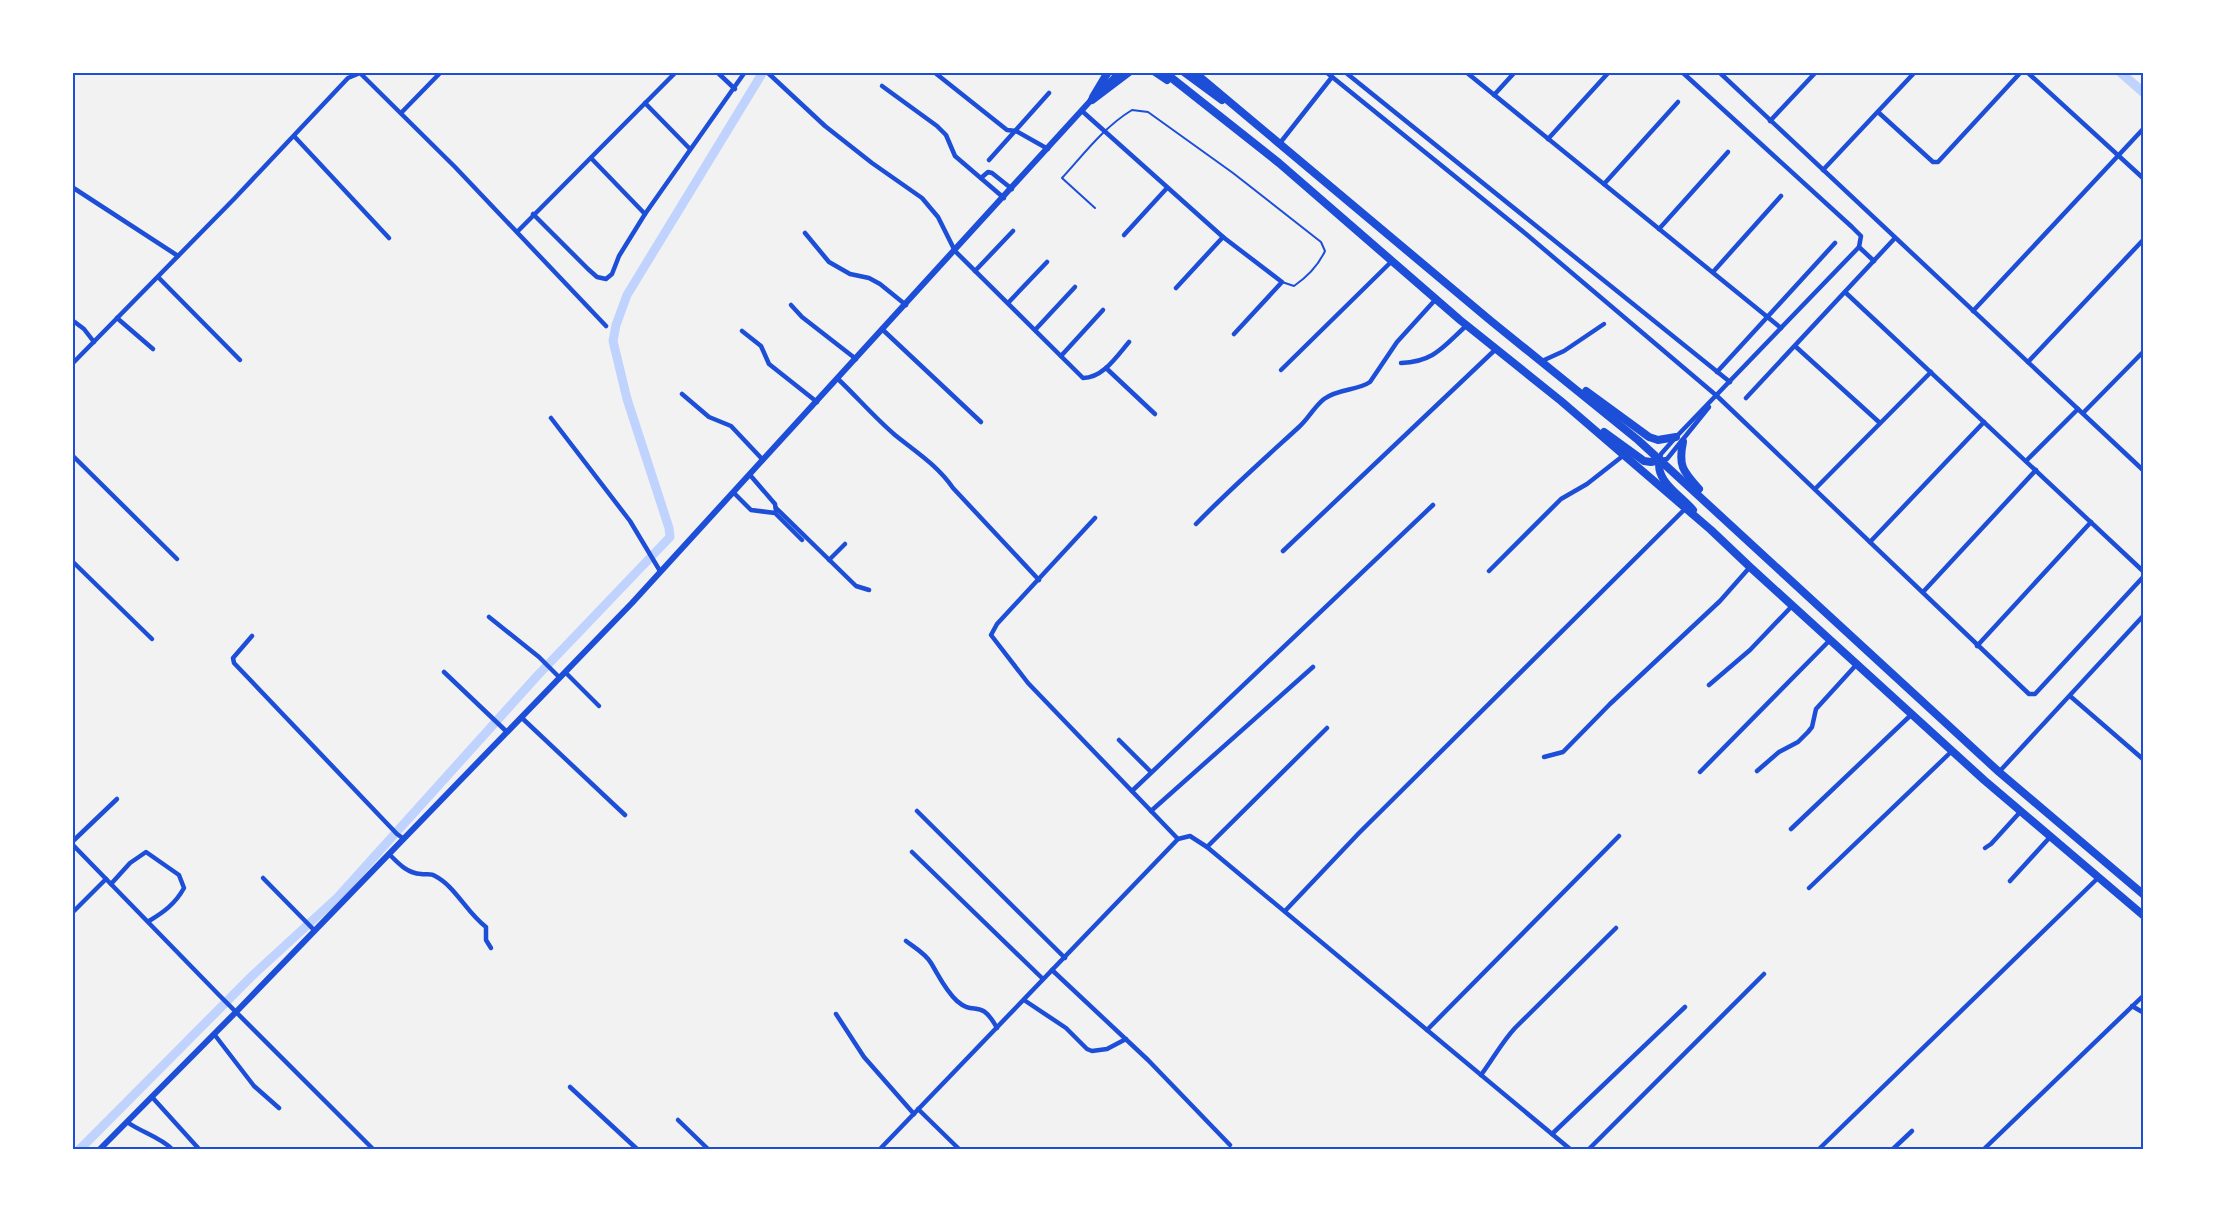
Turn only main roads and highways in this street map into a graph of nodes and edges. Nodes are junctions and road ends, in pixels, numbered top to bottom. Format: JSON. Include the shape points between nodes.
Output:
{"nodes":[{"id":1,"x":1108,"y":72,"type":"edge"},
{"id":2,"x":1129,"y":72,"type":"edge"},
{"id":3,"x":1155,"y":72,"type":"edge"},
{"id":4,"x":1164,"y":72,"type":"edge"},
{"id":5,"x":1184,"y":72,"type":"edge"},
{"id":6,"x":1194,"y":72,"type":"edge"},
{"id":7,"x":1241,"y":111,"type":"junction"},
{"id":8,"x":1236,"y":129,"type":"junction"},
{"id":9,"x":1560,"y":375,"type":"junction"},
{"id":10,"x":1561,"y":401,"type":"junction"},
{"id":11,"x":1660,"y":459,"type":"junction"},
{"id":12,"x":1711,"y":530,"type":"junction"},
{"id":13,"x":1742,"y":533,"type":"junction"},
{"id":14,"x":2144,"y":896,"type":"edge"},
{"id":15,"x":2144,"y":916,"type":"edge"}],
"edges":[{"from":1,"to":2,"type":"highway","via":[[1092,100]]},
{"from":3,"to":8,"type":"highway"},
{"from":4,"to":8,"type":"highway"},
{"from":5,"to":7,"type":"highway"},
{"from":6,"to":7,"type":"highway"},
{"from":7,"to":9,"type":"highway"},
{"from":8,"to":10,"type":"highway"},
{"from":9,"to":11,"type":"highway"},
{"from":9,"to":13,"type":"highway","via":[[1649,437],[1679,439],[1682,469]]},
{"from":10,"to":11,"type":"highway","via":[[1644,461]]},
{"from":10,"to":12,"type":"highway"},
{"from":11,"to":12,"type":"highway","via":[[1660,476]]},
{"from":11,"to":13,"type":"highway"},
{"from":12,"to":15,"type":"highway","via":[[1953,751]]},
{"from":13,"to":14,"type":"highway","via":[[1999,772]]}]}
